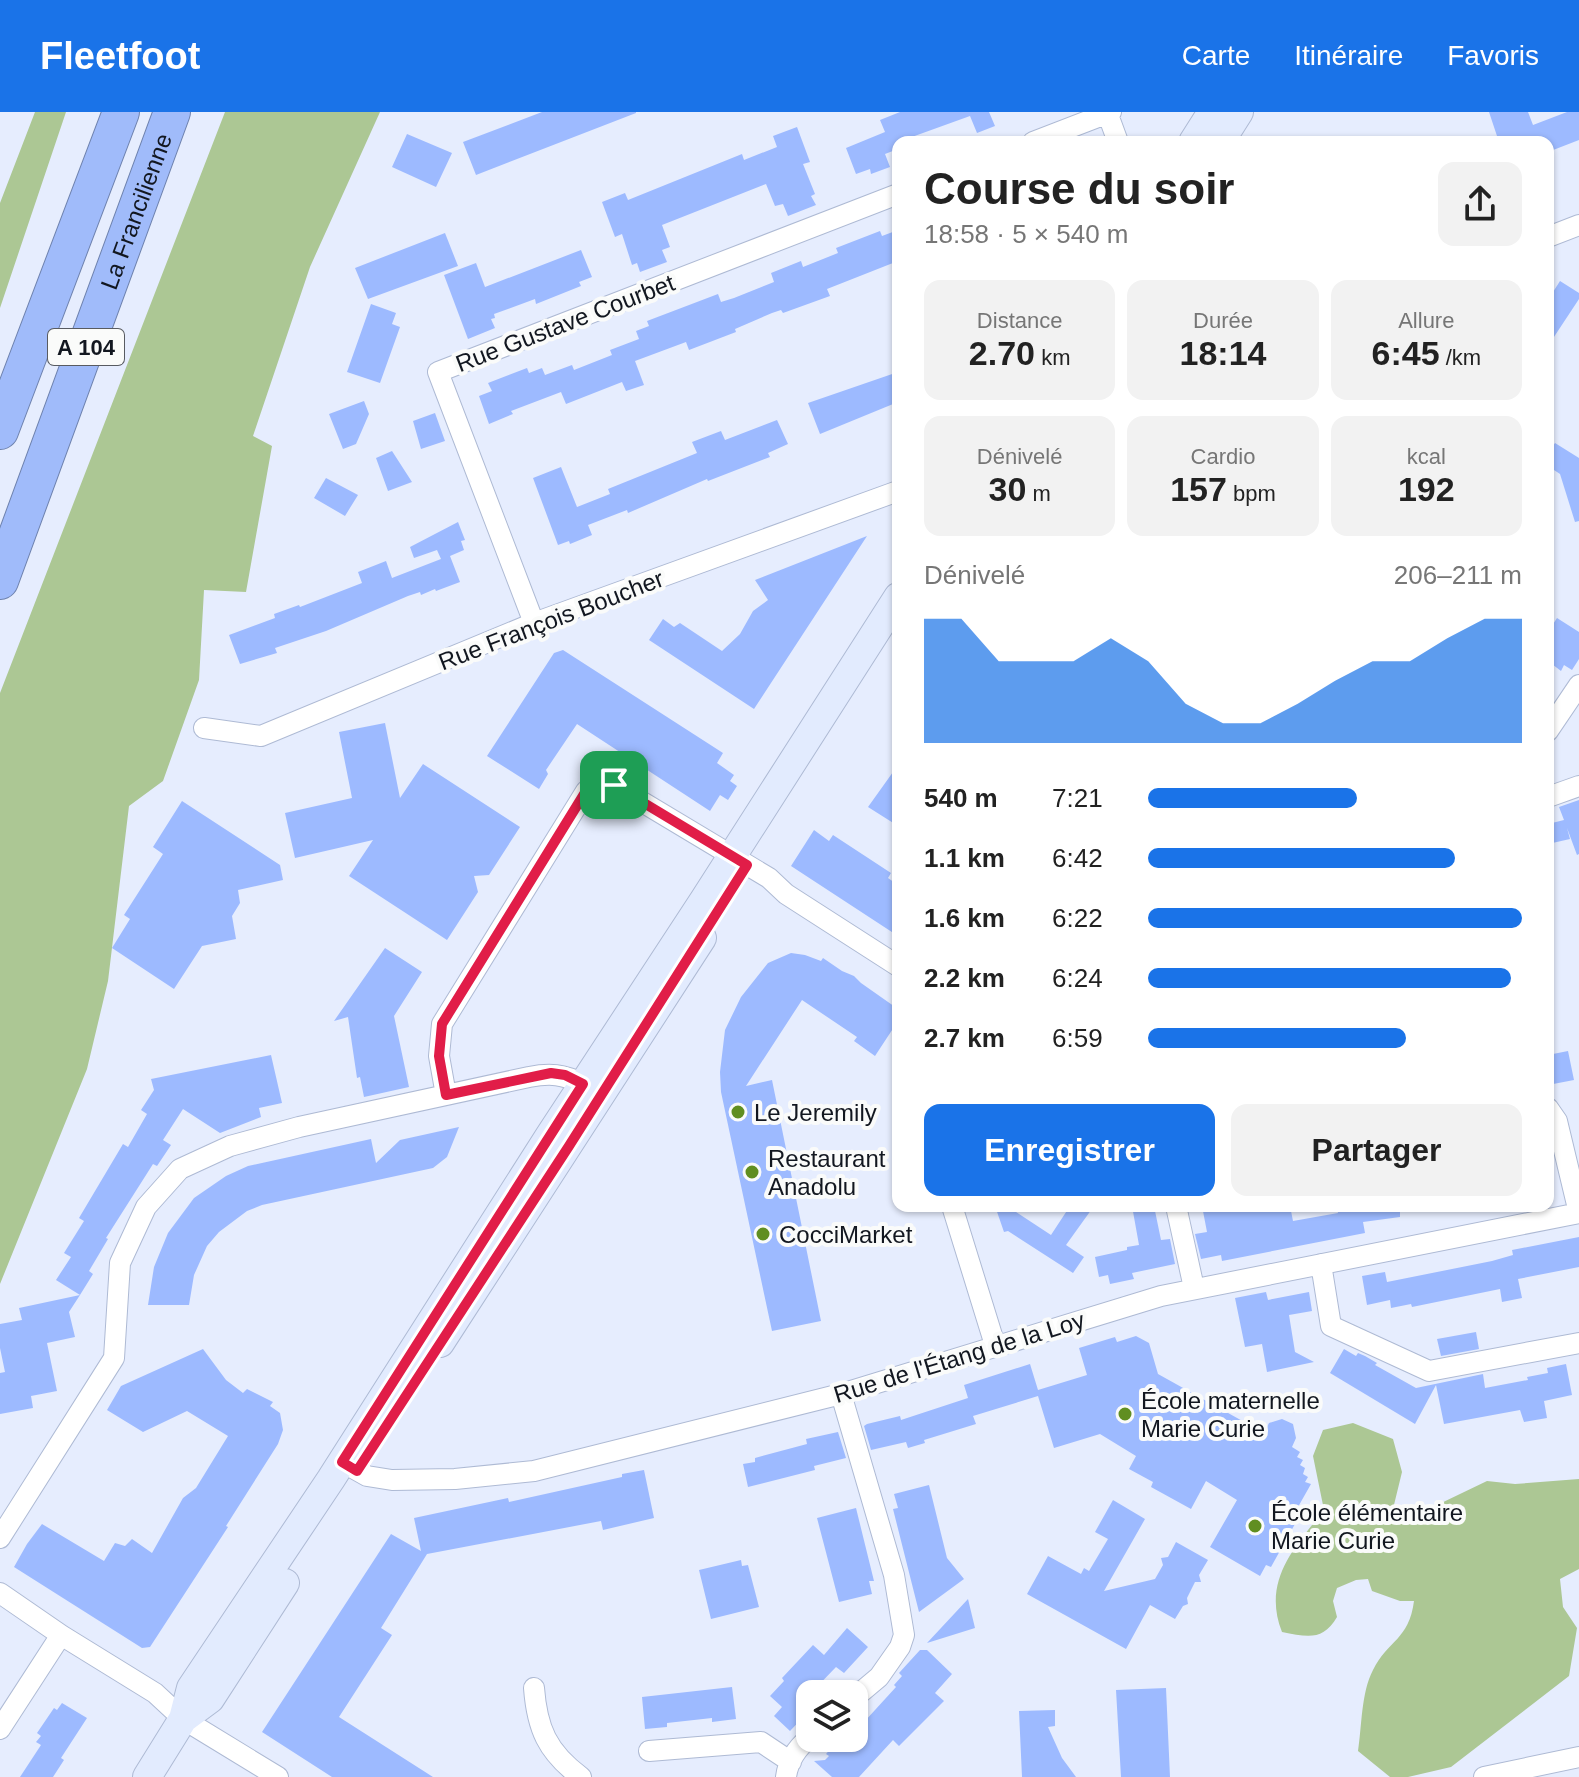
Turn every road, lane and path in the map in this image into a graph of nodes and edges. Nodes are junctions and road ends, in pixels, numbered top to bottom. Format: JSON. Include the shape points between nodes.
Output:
{"nodes":[{"id":1,"x":121,"y":112,"type":"edge"},
{"id":2,"x":172,"y":112,"type":"edge"},
{"id":3,"x":1108,"y":112,"type":"edge"},
{"id":4,"x":1212,"y":112,"type":"edge"},
{"id":5,"x":1239,"y":112,"type":"edge"},
{"id":6,"x":1048,"y":136,"type":"edge"},
{"id":7,"x":1116,"y":136,"type":"edge"},
{"id":8,"x":1197,"y":136,"type":"edge"},
{"id":9,"x":1224,"y":136,"type":"edge"},
{"id":10,"x":892,"y":196,"type":"edge"},
{"id":11,"x":1579,"y":225,"type":"edge"},
{"id":12,"x":1554,"y":235,"type":"edge"},
{"id":13,"x":0,"y":431,"type":"edge"},
{"id":14,"x":892,"y":493,"type":"edge"},
{"id":15,"x":0,"y":581,"type":"edge"},
{"id":16,"x":892,"y":607,"type":"edge"},
{"id":17,"x":534,"y":623,"type":"junction"},
{"id":18,"x":892,"y":641,"type":"edge"},
{"id":19,"x":1579,"y":685,"type":"edge"},
{"id":20,"x":1554,"y":722,"type":"edge"},
{"id":21,"x":204,"y":728,"type":"dead end"},
{"id":22,"x":1579,"y":786,"type":"edge"},
{"id":23,"x":1554,"y":795,"type":"edge"},
{"id":24,"x":739,"y":860,"type":"junction"},
{"id":25,"x":892,"y":962,"type":"edge"},
{"id":26,"x":583,"y":1084,"type":"junction"},
{"id":27,"x":446,"y":1095,"type":"junction"},
{"id":28,"x":1554,"y":1117,"type":"edge"},
{"id":29,"x":954,"y":1212,"type":"edge"},
{"id":30,"x":1177,"y":1212,"type":"edge"},
{"id":31,"x":1579,"y":1213,"type":"edge"},
{"id":32,"x":1321,"y":1264,"type":"junction"},
{"id":33,"x":1194,"y":1288,"type":"junction"},
{"id":34,"x":1579,"y":1343,"type":"edge"},
{"id":35,"x":995,"y":1345,"type":"junction"},
{"id":36,"x":841,"y":1394,"type":"junction"},
{"id":37,"x":350,"y":1466,"type":"junction"},
{"id":38,"x":0,"y":1538,"type":"edge"},
{"id":39,"x":0,"y":1593,"type":"edge"},
{"id":40,"x":61,"y":1635,"type":"junction"},
{"id":41,"x":868,"y":1686,"type":"edge"},
{"id":42,"x":534,"y":1688,"type":"dead end"},
{"id":43,"x":183,"y":1719,"type":"junction"},
{"id":44,"x":0,"y":1729,"type":"edge"},
{"id":45,"x":649,"y":1751,"type":"dead end"},
{"id":46,"x":1579,"y":1757,"type":"edge"},
{"id":47,"x":788,"y":1769,"type":"edge"},
{"id":48,"x":1528,"y":1772,"type":"edge"},
{"id":49,"x":147,"y":1777,"type":"edge"},
{"id":50,"x":278,"y":1777,"type":"edge"},
{"id":51,"x":581,"y":1777,"type":"edge"},
{"id":52,"x":1484,"y":1777,"type":"edge"}],
"edges":[{"from":1,"to":13,"type":"highway","name":"La Francilienne","number":"A 104"},
{"from":2,"to":15,"type":"highway","name":"La Francilienne","number":"A 104"},
{"from":3,"to":6,"type":"street"},
{"from":3,"to":7,"type":"street"},
{"from":4,"to":8,"type":"main road"},
{"from":5,"to":9,"type":"main road"},
{"from":10,"to":17,"type":"street","name":"Rue Gustave Courbet","via":[[438,372]]},
{"from":11,"to":12,"type":"street"},
{"from":14,"to":17,"type":"street","name":"Rue François Boucher"},
{"from":16,"to":24,"type":"main road"},
{"from":17,"to":21,"type":"street","name":"Rue François Boucher","via":[[261,736]]},
{"from":18,"to":24,"type":"main road"},
{"from":19,"to":20,"type":"street"},
{"from":22,"to":23,"type":"street"},
{"from":24,"to":25,"type":"street"},
{"from":24,"to":26,"type":"main road"},
{"from":24,"to":27,"type":"street","via":[[614,785],[586,791],[442,1024],[439,1056]]},
{"from":24,"to":37,"type":"main road","via":[[569,1146]]},
{"from":26,"to":27,"type":"street","via":[[551,1073]]},
{"from":26,"to":37,"type":"main road"},
{"from":27,"to":38,"type":"street","via":[[275,1133],[180,1169],[146,1207],[120,1263],[114,1358]]},
{"from":28,"to":31,"type":"street"},
{"from":29,"to":35,"type":"street"},
{"from":30,"to":33,"type":"street"},
{"from":31,"to":32,"type":"street","name":"Rue de l'Étang de la Loy"},
{"from":32,"to":33,"type":"street","name":"Rue de l'Étang de la Loy"},
{"from":32,"to":34,"type":"street","via":[[1331,1326],[1429,1371]]},
{"from":33,"to":35,"type":"street","name":"Rue de l'Étang de la Loy"},
{"from":35,"to":36,"type":"street","name":"Rue de l'Étang de la Loy"},
{"from":36,"to":37,"type":"street","name":"Rue de l'Étang de la Loy","via":[[534,1471],[392,1480],[367,1476]]},
{"from":36,"to":41,"type":"street","via":[[894,1575],[904,1635]]},
{"from":37,"to":43,"type":"main road","via":[[191,1688]]},
{"from":39,"to":40,"type":"street"},
{"from":40,"to":43,"type":"street","via":[[155,1693]]},
{"from":40,"to":44,"type":"street"},
{"from":42,"to":51,"type":"street","via":[[545,1741]]},
{"from":43,"to":49,"type":"main road"},
{"from":43,"to":50,"type":"street"},
{"from":45,"to":47,"type":"street","via":[[761,1742]]},
{"from":46,"to":48,"type":"street"},
{"from":48,"to":52,"type":"street"}]}
